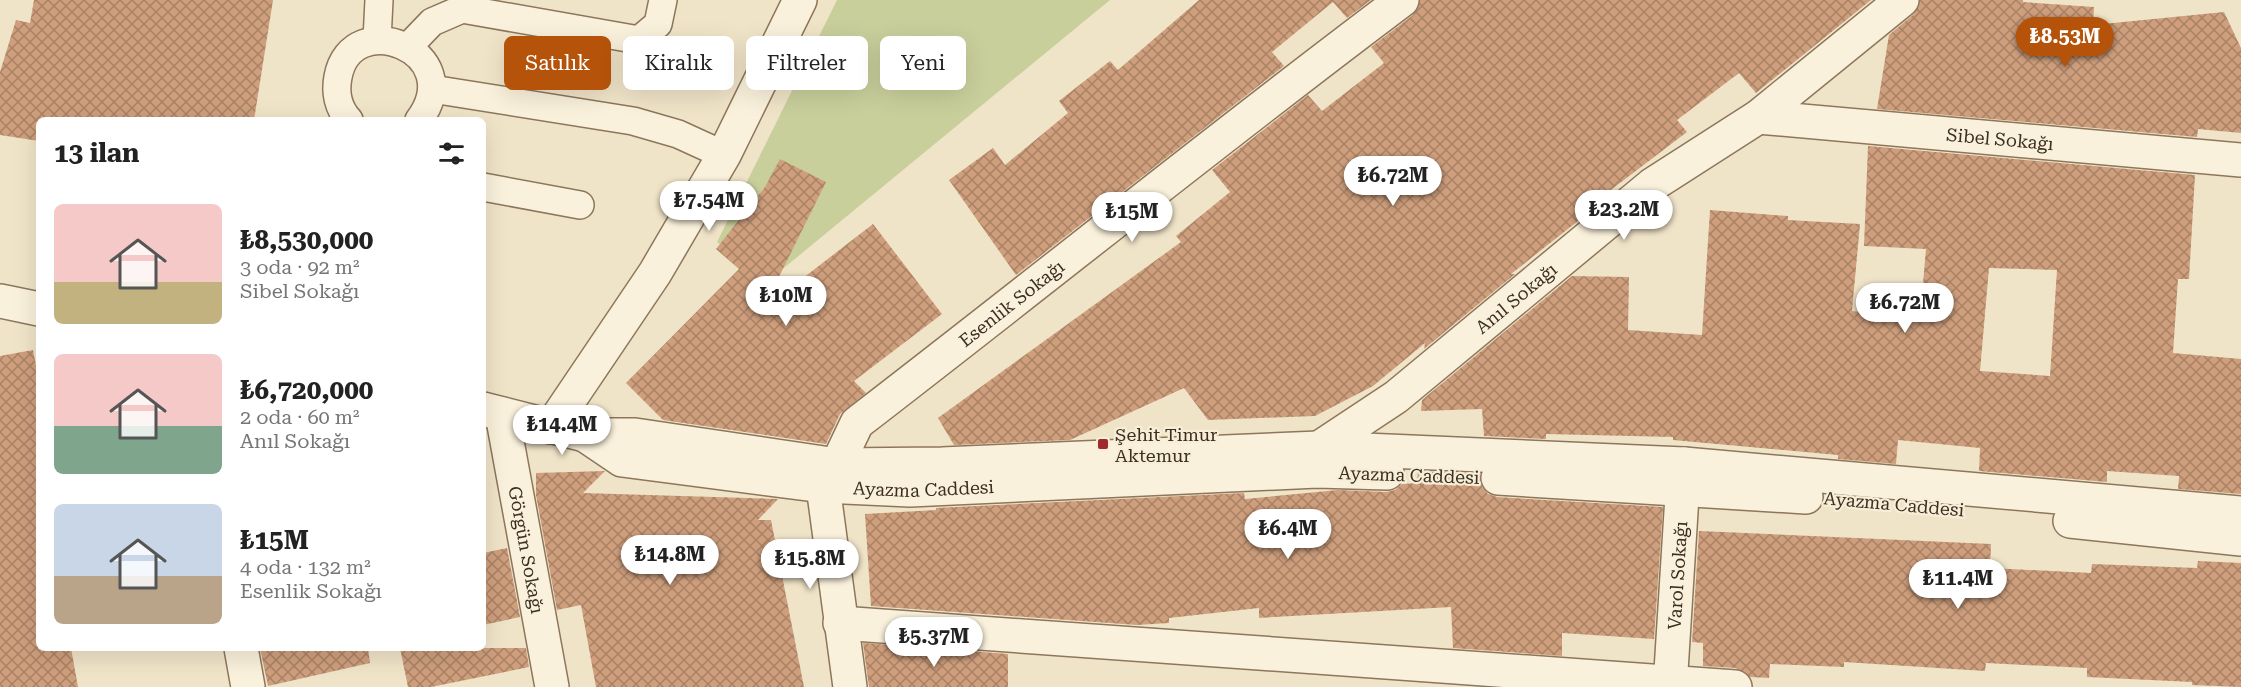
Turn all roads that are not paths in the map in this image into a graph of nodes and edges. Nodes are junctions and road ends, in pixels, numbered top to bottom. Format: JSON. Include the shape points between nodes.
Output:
{"nodes":[{"id":1,"x":379,"y":0,"type":"edge"},
{"id":2,"x":663,"y":0,"type":"edge"},
{"id":3,"x":800,"y":0,"type":"edge"},
{"id":4,"x":1402,"y":0,"type":"edge"},
{"id":5,"x":1902,"y":0,"type":"edge"},
{"id":6,"x":377,"y":40,"type":"junction"},
{"id":7,"x":409,"y":46,"type":"junction"},
{"id":8,"x":432,"y":89,"type":"junction"},
{"id":9,"x":347,"y":117,"type":"edge"},
{"id":10,"x":421,"y":117,"type":"edge"},
{"id":11,"x":1758,"y":117,"type":"junction"},
{"id":12,"x":724,"y":155,"type":"junction"},
{"id":13,"x":2241,"y":160,"type":"edge"},
{"id":14,"x":486,"y":188,"type":"edge"},
{"id":15,"x":580,"y":205,"type":"dead end"},
{"id":16,"x":0,"y":301,"type":"edge"},
{"id":17,"x":36,"y":308,"type":"edge"},
{"id":18,"x":493,"y":412,"type":"edge"},
{"id":19,"x":552,"y":427,"type":"junction"},
{"id":20,"x":1318,"y":460,"type":"junction"},
{"id":21,"x":830,"y":476,"type":"junction"},
{"id":22,"x":1683,"y":476,"type":"junction"},
{"id":23,"x":2241,"y":513,"type":"edge"},
{"id":24,"x":2241,"y":539,"type":"edge"},
{"id":25,"x":840,"y":622,"type":"junction"},
{"id":26,"x":242,"y":651,"type":"edge"},
{"id":27,"x":1670,"y":685,"type":"edge"},
{"id":28,"x":248,"y":687,"type":"edge"},
{"id":29,"x":552,"y":687,"type":"edge"},
{"id":30,"x":850,"y":687,"type":"edge"},
{"id":31,"x":1735,"y":687,"type":"edge"}],
"edges":[{"from":1,"to":6,"type":"lane"},
{"from":2,"to":7,"type":"lane","via":[[658,24],[639,40],[462,9],[432,22]]},
{"from":3,"to":12,"type":"street"},
{"from":4,"to":21,"type":"street","name":"Esenlik Sokağı","via":[[857,423]]},
{"from":5,"to":11,"type":"street","name":"Anıl Sokağı"},
{"from":6,"to":7,"type":"lane"},
{"from":6,"to":9,"type":"lane","via":[[361,45],[339,70],[336,87]]},
{"from":7,"to":8,"type":"lane","via":[[421,57]]},
{"from":8,"to":10,"type":"lane","via":[[429,105]]},
{"from":8,"to":12,"type":"lane","via":[[633,121],[678,134]]},
{"from":11,"to":13,"type":"street","name":"Sibel Sokağı"},
{"from":11,"to":20,"type":"street","name":"Anıl Sokağı","via":[[1652,185]]},
{"from":12,"to":19,"type":"street","via":[[655,273]]},
{"from":14,"to":15,"type":"lane"},
{"from":16,"to":17,"type":"street"},
{"from":18,"to":19,"type":"street","name":"Ayazma Caddesi"},
{"from":18,"to":29,"type":"street","name":"Görgün Sokağı"},
{"from":19,"to":21,"type":"street","name":"Ayazma Caddesi","via":[[585,435],[622,460]]},
{"from":20,"to":21,"type":"street","name":"Ayazma Caddesi","via":[[910,490]]},
{"from":20,"to":22,"type":"street","name":"Ayazma Caddesi"},
{"from":21,"to":25,"type":"street"},
{"from":22,"to":23,"type":"street","name":"Ayazma Caddesi"},
{"from":22,"to":24,"type":"street","name":"Ayazma Caddesi"},
{"from":22,"to":27,"type":"street","name":"Varol Sokağı"},
{"from":25,"to":27,"type":"street"},
{"from":25,"to":30,"type":"street"},
{"from":26,"to":28,"type":"street"},
{"from":27,"to":31,"type":"street"}]}
